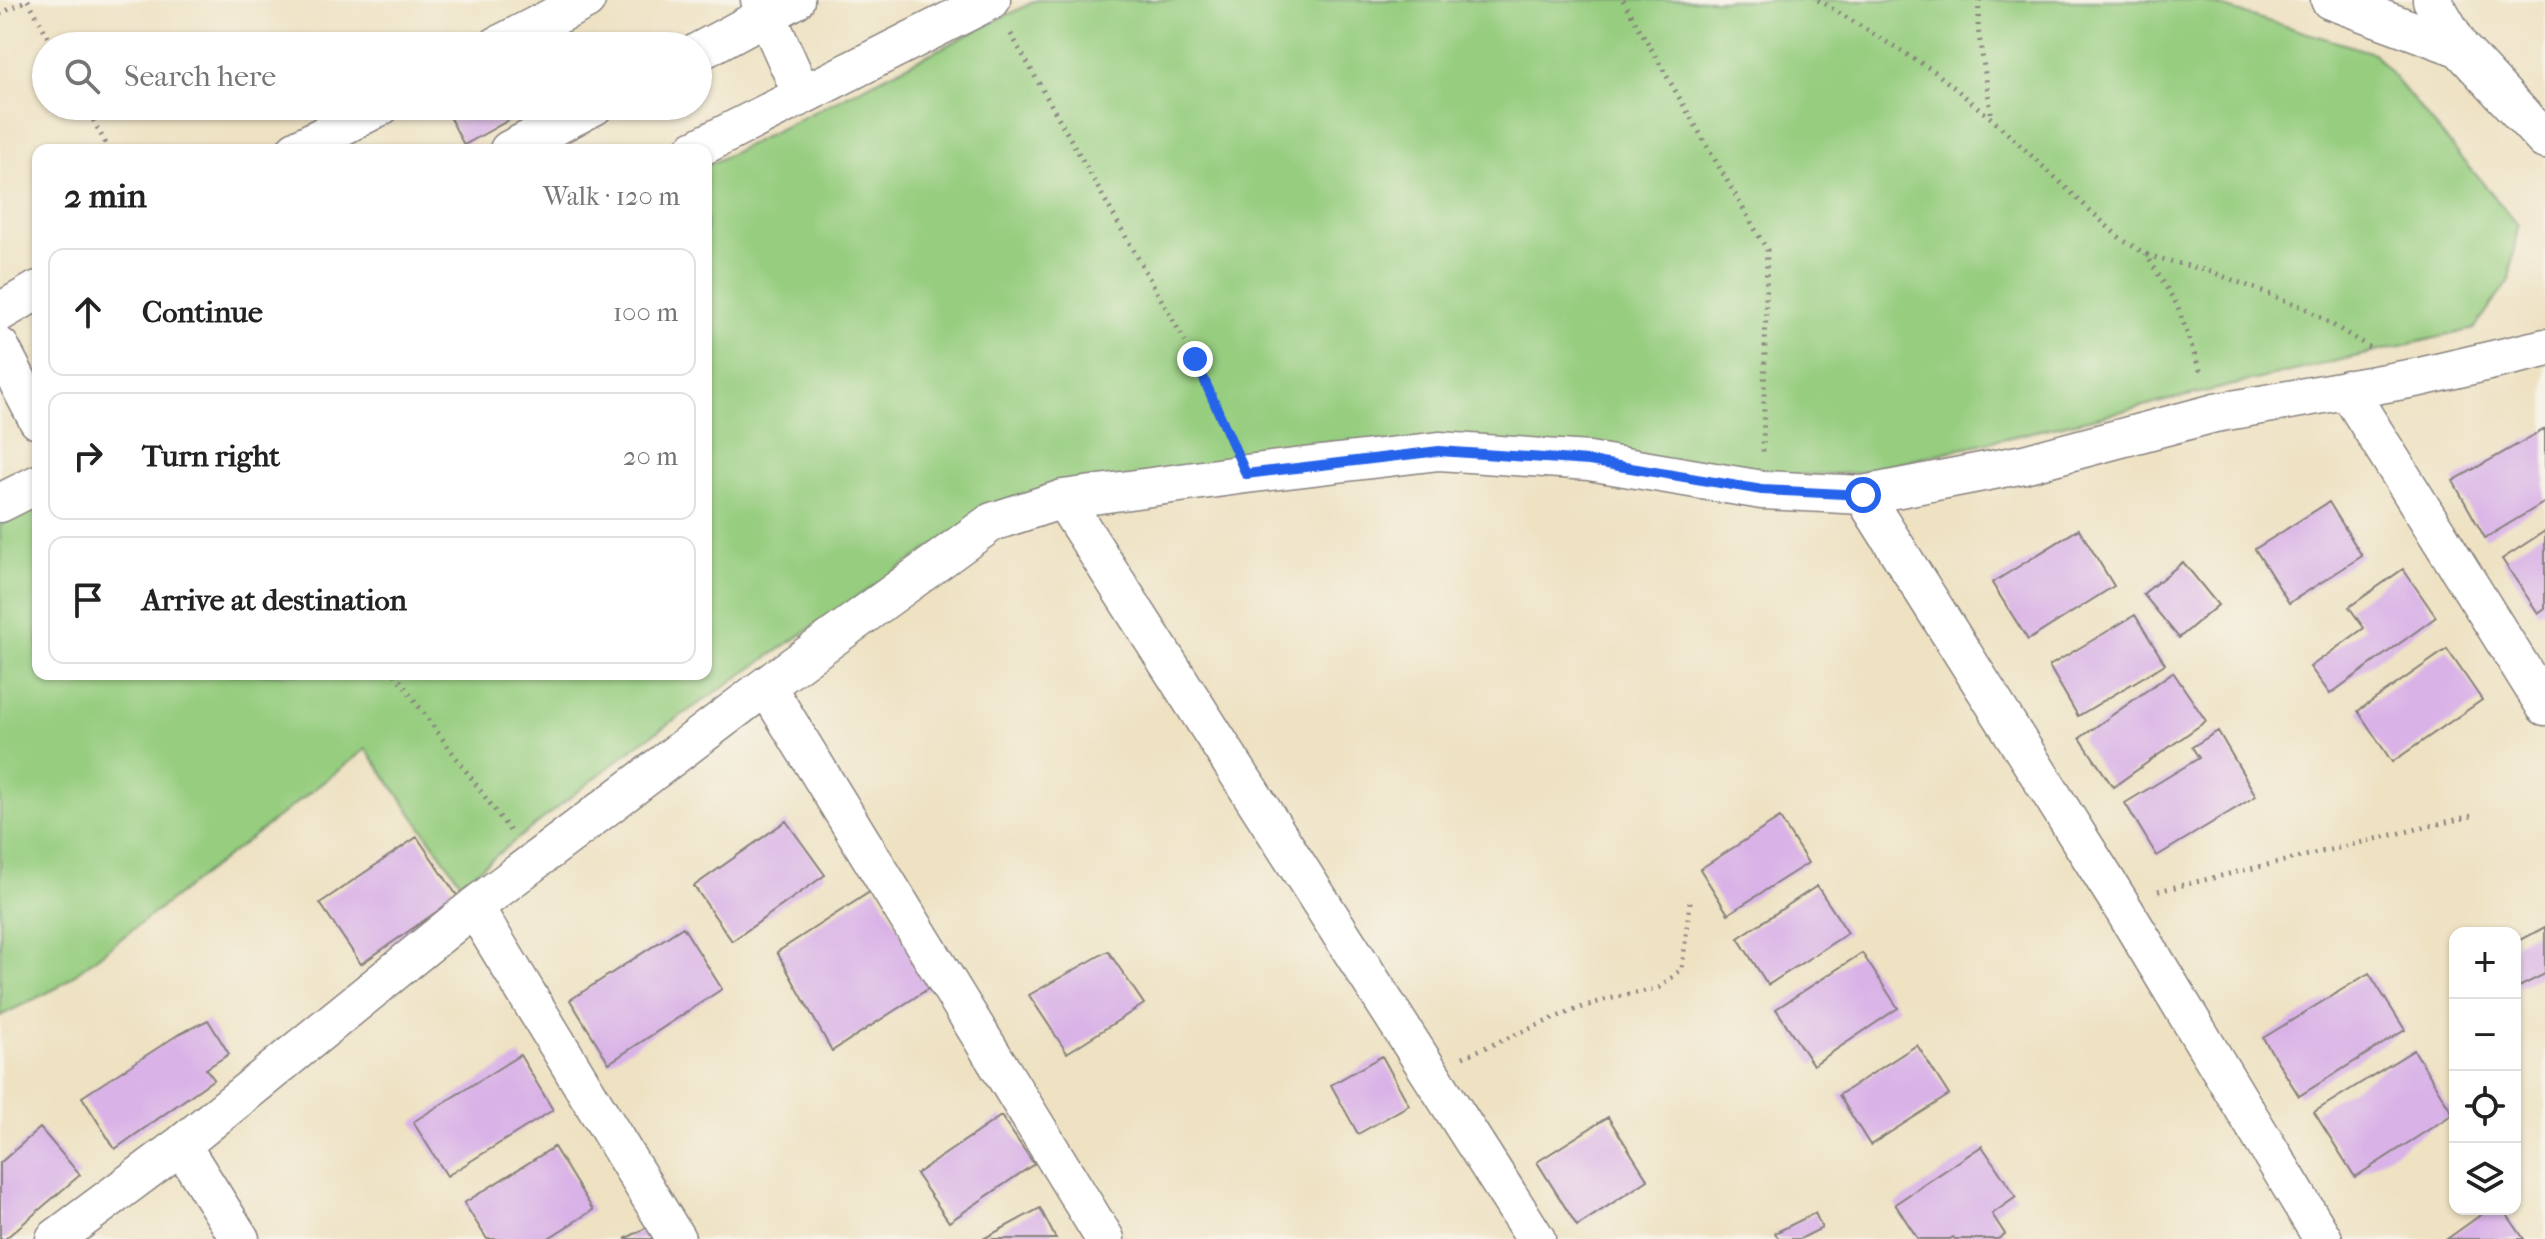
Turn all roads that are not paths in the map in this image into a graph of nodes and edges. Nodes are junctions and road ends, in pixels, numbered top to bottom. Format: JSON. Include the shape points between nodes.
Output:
{"nodes":[{"id":1,"x":586,"y":0,"type":"edge"},
{"id":2,"x":991,"y":0,"type":"edge"},
{"id":3,"x":2330,"y":0,"type":"edge"},
{"id":4,"x":2432,"y":0,"type":"edge"},
{"id":5,"x":774,"y":5,"type":"edge"},
{"id":6,"x":524,"y":32,"type":"edge"},
{"id":7,"x":712,"y":43,"type":"edge"},
{"id":8,"x":2460,"y":48,"type":"junction"},
{"id":9,"x":802,"y":94,"type":"junction"},
{"id":10,"x":354,"y":120,"type":"edge"},
{"id":11,"x":567,"y":120,"type":"edge"},
{"id":12,"x":2545,"y":140,"type":"edge"},
{"id":13,"x":308,"y":144,"type":"edge"},
{"id":14,"x":521,"y":144,"type":"edge"},
{"id":15,"x":706,"y":144,"type":"edge"},
{"id":16,"x":32,"y":293,"type":"edge"},
{"id":17,"x":0,"y":312,"type":"edge"},
{"id":18,"x":0,"y":347,"type":"edge"},
{"id":19,"x":2545,"y":348,"type":"edge"},
{"id":20,"x":2347,"y":389,"type":"junction"},
{"id":21,"x":26,"y":406,"type":"edge"},
{"id":22,"x":32,"y":487,"type":"edge"},
{"id":23,"x":1863,"y":495,"type":"junction"},
{"id":24,"x":1063,"y":499,"type":"junction"},
{"id":25,"x":0,"y":503,"type":"edge"},
{"id":26,"x":766,"y":686,"type":"junction"},
{"id":27,"x":2545,"y":706,"type":"edge"},
{"id":28,"x":474,"y":907,"type":"junction"},
{"id":29,"x":181,"y":1145,"type":"junction"},
{"id":30,"x":55,"y":1239,"type":"edge"},
{"id":31,"x":240,"y":1239,"type":"edge"},
{"id":32,"x":676,"y":1239,"type":"edge"},
{"id":33,"x":1105,"y":1239,"type":"edge"},
{"id":34,"x":1536,"y":1239,"type":"edge"},
{"id":35,"x":2323,"y":1239,"type":"edge"}],
"edges":[{"from":1,"to":6,"type":"street"},
{"from":2,"to":9,"type":"street"},
{"from":3,"to":8,"type":"street"},
{"from":4,"to":8,"type":"street"},
{"from":5,"to":7,"type":"street"},
{"from":5,"to":9,"type":"street"},
{"from":8,"to":12,"type":"street"},
{"from":9,"to":15,"type":"street"},
{"from":10,"to":13,"type":"street"},
{"from":11,"to":14,"type":"street"},
{"from":16,"to":17,"type":"street"},
{"from":18,"to":21,"type":"street"},
{"from":19,"to":20,"type":"street"},
{"from":20,"to":23,"type":"street","via":[[2215,413],[2024,464]]},
{"from":20,"to":27,"type":"street"},
{"from":22,"to":25,"type":"street"},
{"from":23,"to":24,"type":"street","via":[[1762,490],[1589,461],[1439,451]]},
{"from":23,"to":35,"type":"street"},
{"from":24,"to":26,"type":"street","via":[[992,522]]},
{"from":24,"to":34,"type":"street"},
{"from":26,"to":28,"type":"street"},
{"from":26,"to":33,"type":"street"},
{"from":28,"to":29,"type":"street"},
{"from":28,"to":32,"type":"street"},
{"from":29,"to":30,"type":"street"},
{"from":29,"to":31,"type":"street"}]}
